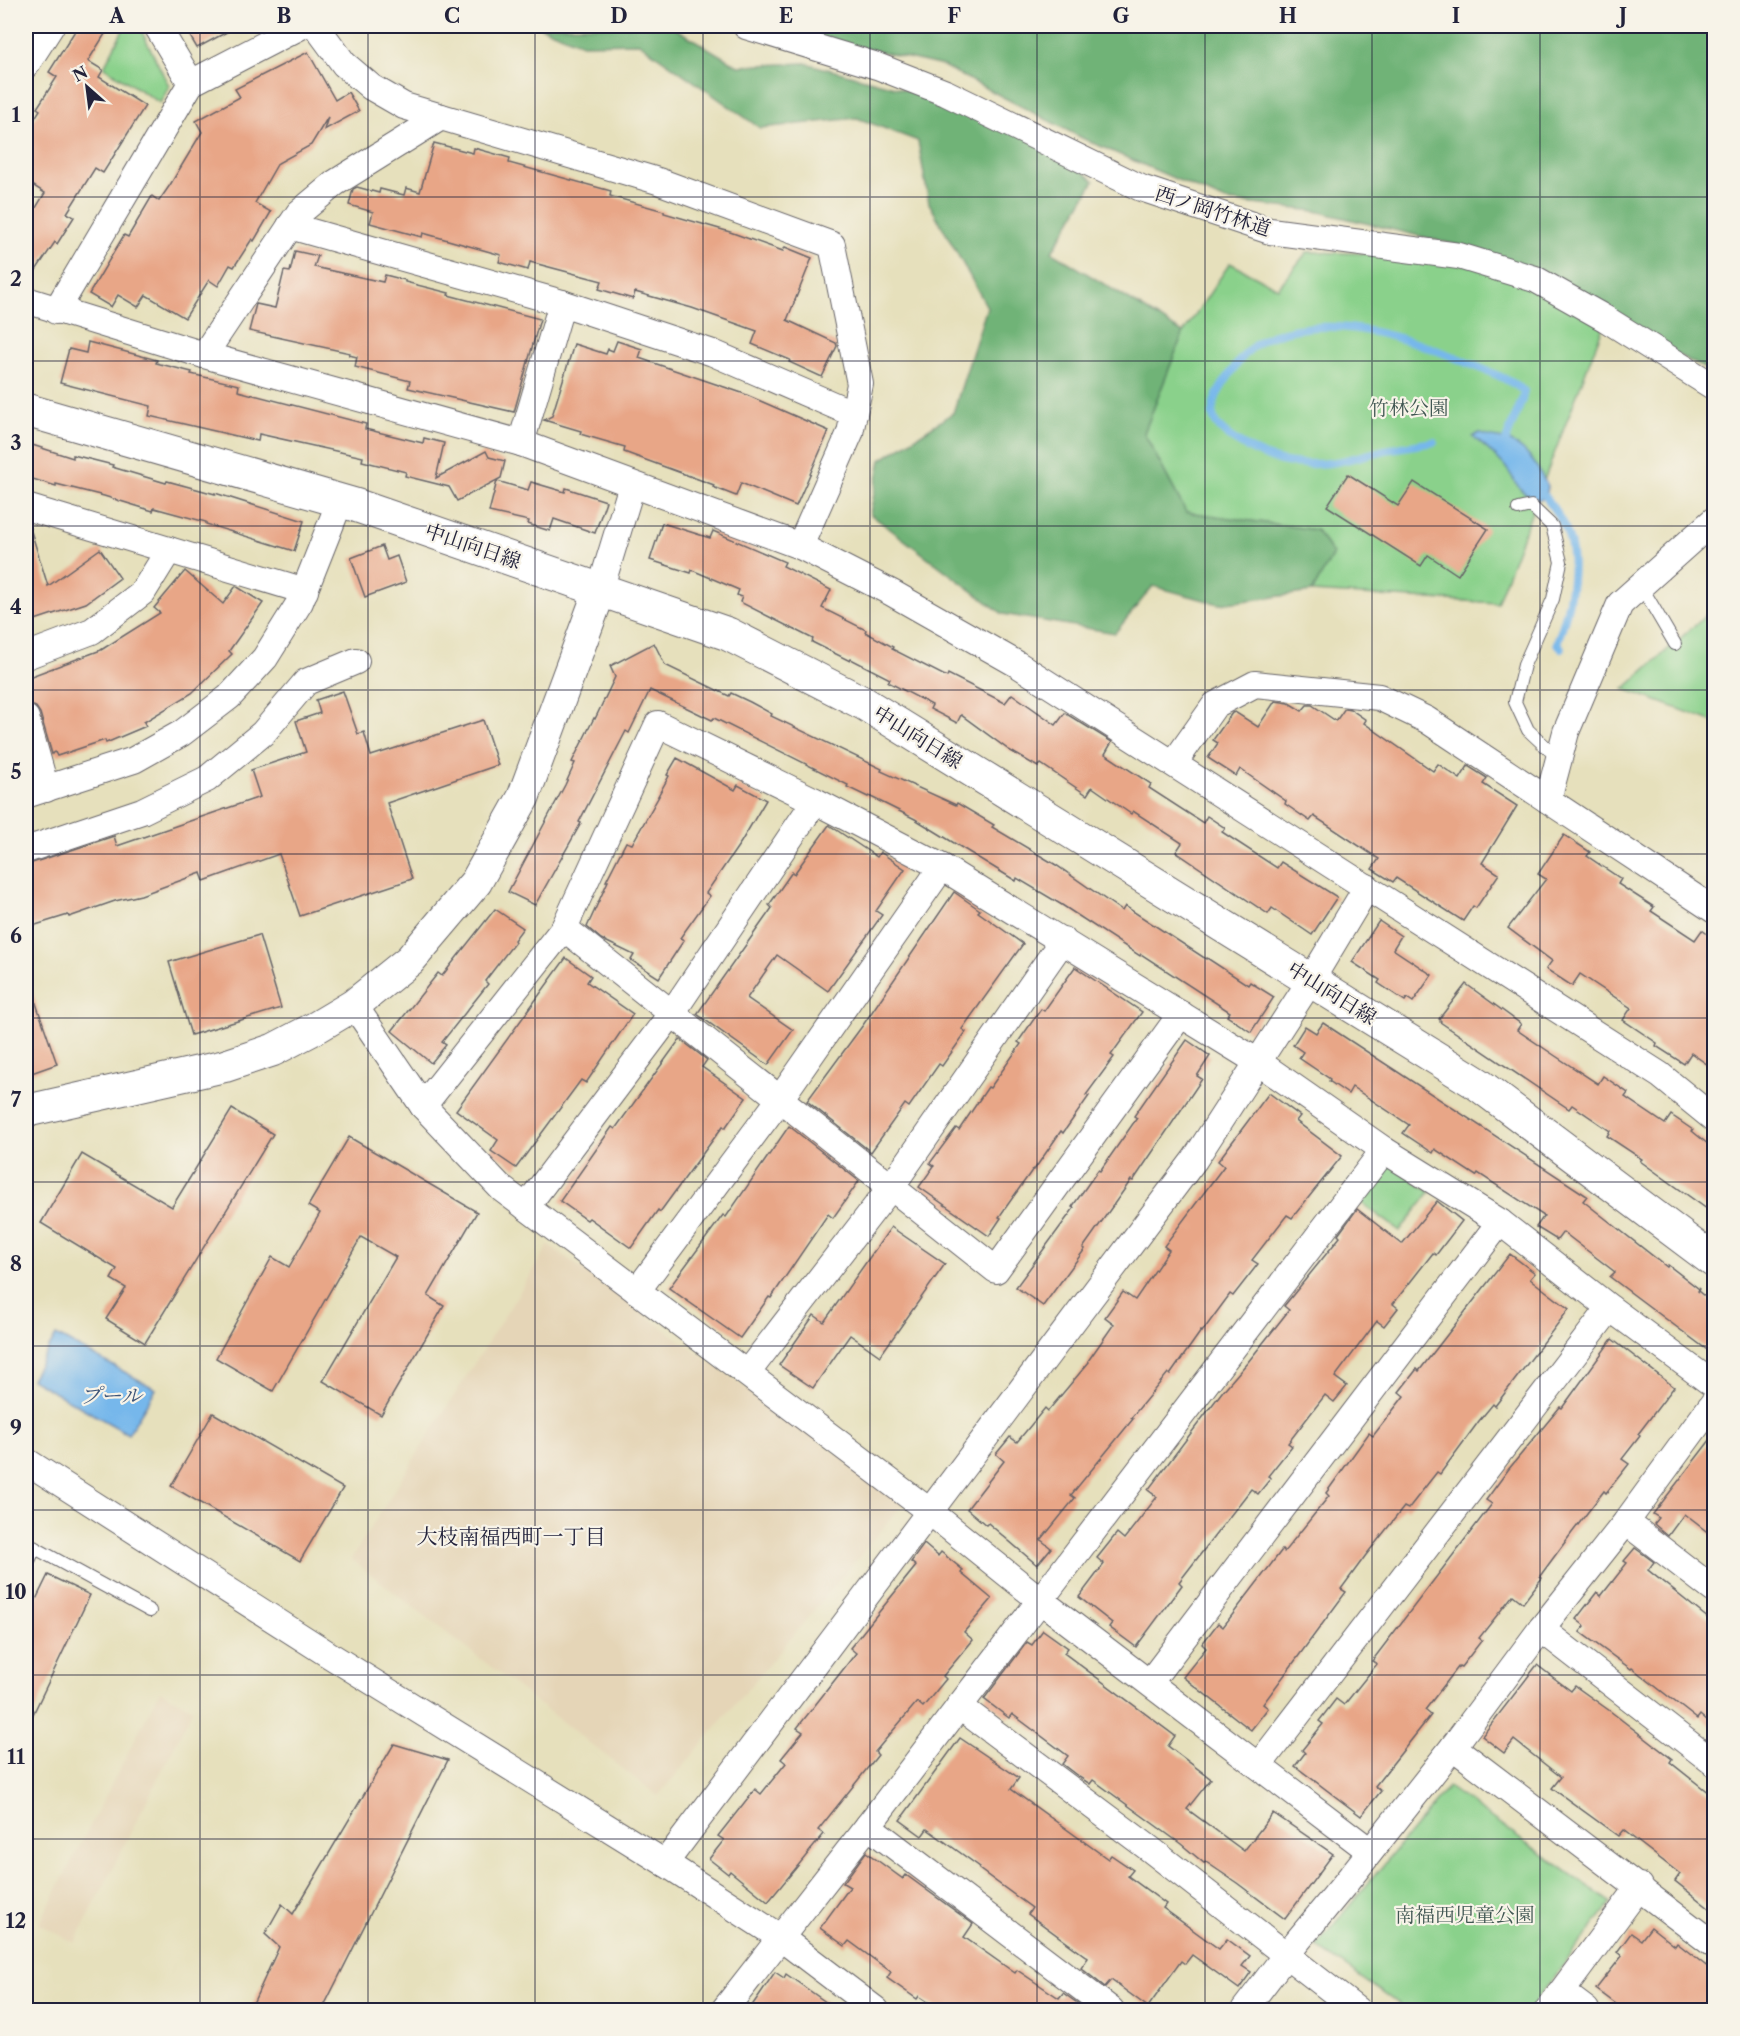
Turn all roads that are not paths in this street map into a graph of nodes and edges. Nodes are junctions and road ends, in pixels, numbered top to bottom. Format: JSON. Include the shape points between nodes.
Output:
{"nodes":[{"id":1,"x":51,"y":26,"type":"edge"},
{"id":2,"x":157,"y":26,"type":"edge"},
{"id":3,"x":301,"y":26,"type":"edge"},
{"id":4,"x":316,"y":26,"type":"edge"},
{"id":5,"x":746,"y":26,"type":"edge"},
{"id":6,"x":26,"y":65,"type":"edge"},
{"id":7,"x":191,"y":83,"type":"junction"},
{"id":8,"x":441,"y":117,"type":"junction"},
{"id":9,"x":290,"y":226,"type":"junction"},
{"id":10,"x":26,"y":300,"type":"edge"},
{"id":11,"x":562,"y":303,"type":"junction"},
{"id":12,"x":56,"y":311,"type":"junction"},
{"id":13,"x":204,"y":355,"type":"junction"},
{"id":14,"x":1714,"y":387,"type":"edge"},
{"id":15,"x":26,"y":411,"type":"edge"},
{"id":16,"x":854,"y":414,"type":"junction"},
{"id":17,"x":521,"y":443,"type":"junction"},
{"id":18,"x":632,"y":485,"type":"junction"},
{"id":19,"x":340,"y":501,"type":"junction"},
{"id":20,"x":26,"y":507,"type":"edge"},
{"id":21,"x":1518,"y":509,"type":"dead end"},
{"id":22,"x":1714,"y":520,"type":"edge"},
{"id":23,"x":800,"y":546,"type":"junction"},
{"id":24,"x":169,"y":550,"type":"junction"},
{"id":25,"x":1641,"y":586,"type":"junction"},
{"id":26,"x":600,"y":590,"type":"junction"},
{"id":27,"x":305,"y":591,"type":"junction"},
{"id":28,"x":1675,"y":644,"type":"dead end"},
{"id":29,"x":26,"y":656,"type":"edge"},
{"id":30,"x":356,"y":662,"type":"dead end"},
{"id":31,"x":26,"y":718,"type":"edge"},
{"id":32,"x":1559,"y":759,"type":"junction"},
{"id":33,"x":1174,"y":763,"type":"junction"},
{"id":34,"x":36,"y":792,"type":"edge"},
{"id":35,"x":1548,"y":800,"type":"junction"},
{"id":36,"x":815,"y":801,"type":"junction"},
{"id":37,"x":26,"y":850,"type":"edge"},
{"id":38,"x":942,"y":867,"type":"junction"},
{"id":39,"x":1367,"y":887,"type":"junction"},
{"id":40,"x":1714,"y":910,"type":"edge"},
{"id":41,"x":564,"y":928,"type":"junction"},
{"id":42,"x":1063,"y":940,"type":"junction"},
{"id":43,"x":1311,"y":980,"type":"junction"},
{"id":44,"x":354,"y":1005,"type":"junction"},
{"id":45,"x":672,"y":1013,"type":"junction"},
{"id":46,"x":1181,"y":1014,"type":"junction"},
{"id":47,"x":1258,"y":1062,"type":"junction"},
{"id":48,"x":780,"y":1099,"type":"junction"},
{"id":49,"x":423,"y":1106,"type":"junction"},
{"id":50,"x":26,"y":1111,"type":"edge"},
{"id":51,"x":1714,"y":1119,"type":"edge"},
{"id":52,"x":1384,"y":1150,"type":"junction"},
{"id":53,"x":891,"y":1187,"type":"junction"},
{"id":54,"x":526,"y":1207,"type":"junction"},
{"id":55,"x":1500,"y":1222,"type":"junction"},
{"id":56,"x":1714,"y":1261,"type":"edge"},
{"id":57,"x":637,"y":1291,"type":"junction"},
{"id":58,"x":1610,"y":1308,"type":"junction"},
{"id":59,"x":747,"y":1373,"type":"junction"},
{"id":60,"x":1714,"y":1385,"type":"edge"},
{"id":61,"x":1714,"y":1402,"type":"edge"},
{"id":62,"x":26,"y":1461,"type":"edge"},
{"id":63,"x":929,"y":1511,"type":"junction"},
{"id":64,"x":1626,"y":1522,"type":"junction"},
{"id":65,"x":30,"y":1545,"type":"edge"},
{"id":66,"x":26,"y":1567,"type":"edge"},
{"id":67,"x":1714,"y":1590,"type":"edge"},
{"id":68,"x":1040,"y":1600,"type":"junction"},
{"id":69,"x":150,"y":1611,"type":"dead end"},
{"id":70,"x":1541,"y":1629,"type":"junction"},
{"id":71,"x":1150,"y":1682,"type":"junction"},
{"id":72,"x":959,"y":1706,"type":"junction"},
{"id":73,"x":1453,"y":1747,"type":"junction"},
{"id":74,"x":1714,"y":1763,"type":"edge"},
{"id":75,"x":1259,"y":1765,"type":"junction"},
{"id":76,"x":868,"y":1826,"type":"junction"},
{"id":77,"x":1370,"y":1851,"type":"junction"},
{"id":78,"x":665,"y":1863,"type":"junction"},
{"id":79,"x":1640,"y":1886,"type":"junction"},
{"id":80,"x":781,"y":1938,"type":"junction"},
{"id":81,"x":1714,"y":1945,"type":"edge"},
{"id":82,"x":1286,"y":1955,"type":"junction"},
{"id":83,"x":1555,"y":2001,"type":"edge"},
{"id":84,"x":724,"y":2010,"type":"edge"},
{"id":85,"x":876,"y":2010,"type":"edge"},
{"id":86,"x":1111,"y":2010,"type":"edge"},
{"id":87,"x":1244,"y":2010,"type":"edge"},
{"id":88,"x":1357,"y":2010,"type":"edge"},
{"id":89,"x":1586,"y":2010,"type":"edge"}],
"edges":[{"from":1,"to":6,"type":"street"},
{"from":2,"to":7,"type":"street"},
{"from":3,"to":7,"type":"street"},
{"from":4,"to":8,"type":"street","via":[[344,64],[372,87],[404,106]]},
{"from":5,"to":14,"type":"street","name":"西ノ岡竹林道","via":[[877,66],[946,93],[1141,188],[1270,231],[1460,256],[1535,279]]},
{"from":7,"to":12,"type":"street"},
{"from":8,"to":9,"type":"street","via":[[335,183],[299,213]]},
{"from":8,"to":16,"type":"street","via":[[658,181],[832,244],[860,384]]},
{"from":9,"to":11,"type":"street"},
{"from":9,"to":13,"type":"street"},
{"from":10,"to":12,"type":"street"},
{"from":11,"to":16,"type":"street","via":[[713,353]]},
{"from":11,"to":17,"type":"street"},
{"from":12,"to":13,"type":"street"},
{"from":13,"to":17,"type":"street"},
{"from":15,"to":19,"type":"main road","name":"中山向日線"},
{"from":16,"to":23,"type":"street","via":[[850,433]]},
{"from":17,"to":18,"type":"street"},
{"from":18,"to":23,"type":"street"},
{"from":18,"to":26,"type":"street"},
{"from":19,"to":26,"type":"main road","name":"中山向日線"},
{"from":19,"to":27,"type":"street"},
{"from":20,"to":24,"type":"street"},
{"from":21,"to":32,"type":"lane","via":[[1531,506],[1552,526],[1562,562],[1553,599],[1524,665],[1515,702],[1528,730]]},
{"from":22,"to":25,"type":"street"},
{"from":23,"to":33,"type":"street","via":[[1017,664]]},
{"from":24,"to":27,"type":"street"},
{"from":24,"to":29,"type":"street","via":[[144,592],[92,631]]},
{"from":25,"to":28,"type":"lane"},
{"from":25,"to":32,"type":"street","via":[[1620,604],[1566,732]]},
{"from":26,"to":43,"type":"main road","name":"中山向日線","via":[[728,634],[865,704]]},
{"from":26,"to":44,"type":"street","via":[[523,798],[476,882],[410,960]]},
{"from":27,"to":34,"type":"street","via":[[265,658],[228,697],[182,733],[134,760]]},
{"from":30,"to":37,"type":"street","via":[[306,682],[263,733],[207,779],[142,811]]},
{"from":31,"to":34,"type":"street"},
{"from":32,"to":35,"type":"street"},
{"from":33,"to":35,"type":"street","via":[[1215,705],[1255,684],[1278,686],[1379,697],[1427,720]]},
{"from":33,"to":39,"type":"street"},
{"from":35,"to":40,"type":"street"},
{"from":36,"to":38,"type":"street"},
{"from":36,"to":41,"type":"street","via":[[658,724]]},
{"from":36,"to":45,"type":"street"},
{"from":38,"to":42,"type":"street"},
{"from":38,"to":48,"type":"street"},
{"from":39,"to":43,"type":"street"},
{"from":39,"to":51,"type":"street","via":[[1660,1075]]},
{"from":41,"to":45,"type":"street"},
{"from":41,"to":49,"type":"street"},
{"from":42,"to":46,"type":"street"},
{"from":42,"to":53,"type":"street"},
{"from":43,"to":47,"type":"street"},
{"from":43,"to":56,"type":"main road","name":"中山向日線","via":[[1478,1084]]},
{"from":44,"to":49,"type":"street"},
{"from":44,"to":50,"type":"street","via":[[273,1050],[225,1066]]},
{"from":45,"to":48,"type":"street"},
{"from":45,"to":54,"type":"street"},
{"from":46,"to":47,"type":"street"},
{"from":46,"to":53,"type":"street","via":[[996,1270]]},
{"from":47,"to":52,"type":"street"},
{"from":47,"to":63,"type":"street","via":[[1195,1159]]},
{"from":48,"to":53,"type":"street"},
{"from":48,"to":57,"type":"street"},
{"from":49,"to":54,"type":"street","via":[[502,1189]]},
{"from":52,"to":55,"type":"street"},
{"from":52,"to":68,"type":"street"},
{"from":53,"to":59,"type":"street"},
{"from":54,"to":57,"type":"street"},
{"from":55,"to":58,"type":"street"},
{"from":55,"to":71,"type":"street"},
{"from":57,"to":59,"type":"street"},
{"from":58,"to":60,"type":"street"},
{"from":58,"to":75,"type":"street"},
{"from":59,"to":63,"type":"street"},
{"from":61,"to":64,"type":"street"},
{"from":62,"to":78,"type":"street"},
{"from":63,"to":68,"type":"street"},
{"from":63,"to":78,"type":"street"},
{"from":64,"to":67,"type":"street"},
{"from":64,"to":70,"type":"street"},
{"from":65,"to":66,"type":"lane"},
{"from":65,"to":69,"type":"lane"},
{"from":68,"to":71,"type":"street"},
{"from":68,"to":72,"type":"street"},
{"from":70,"to":73,"type":"street"},
{"from":70,"to":74,"type":"street"},
{"from":71,"to":75,"type":"street"},
{"from":72,"to":76,"type":"street"},
{"from":72,"to":82,"type":"street"},
{"from":73,"to":77,"type":"street"},
{"from":73,"to":79,"type":"street"},
{"from":75,"to":77,"type":"street"},
{"from":76,"to":80,"type":"street"},
{"from":76,"to":86,"type":"street"},
{"from":77,"to":82,"type":"street"},
{"from":78,"to":80,"type":"street"},
{"from":79,"to":81,"type":"street"},
{"from":79,"to":83,"type":"street"},
{"from":80,"to":84,"type":"street"},
{"from":80,"to":85,"type":"street"},
{"from":82,"to":87,"type":"street"},
{"from":82,"to":88,"type":"street"},
{"from":83,"to":89,"type":"street"}]}
